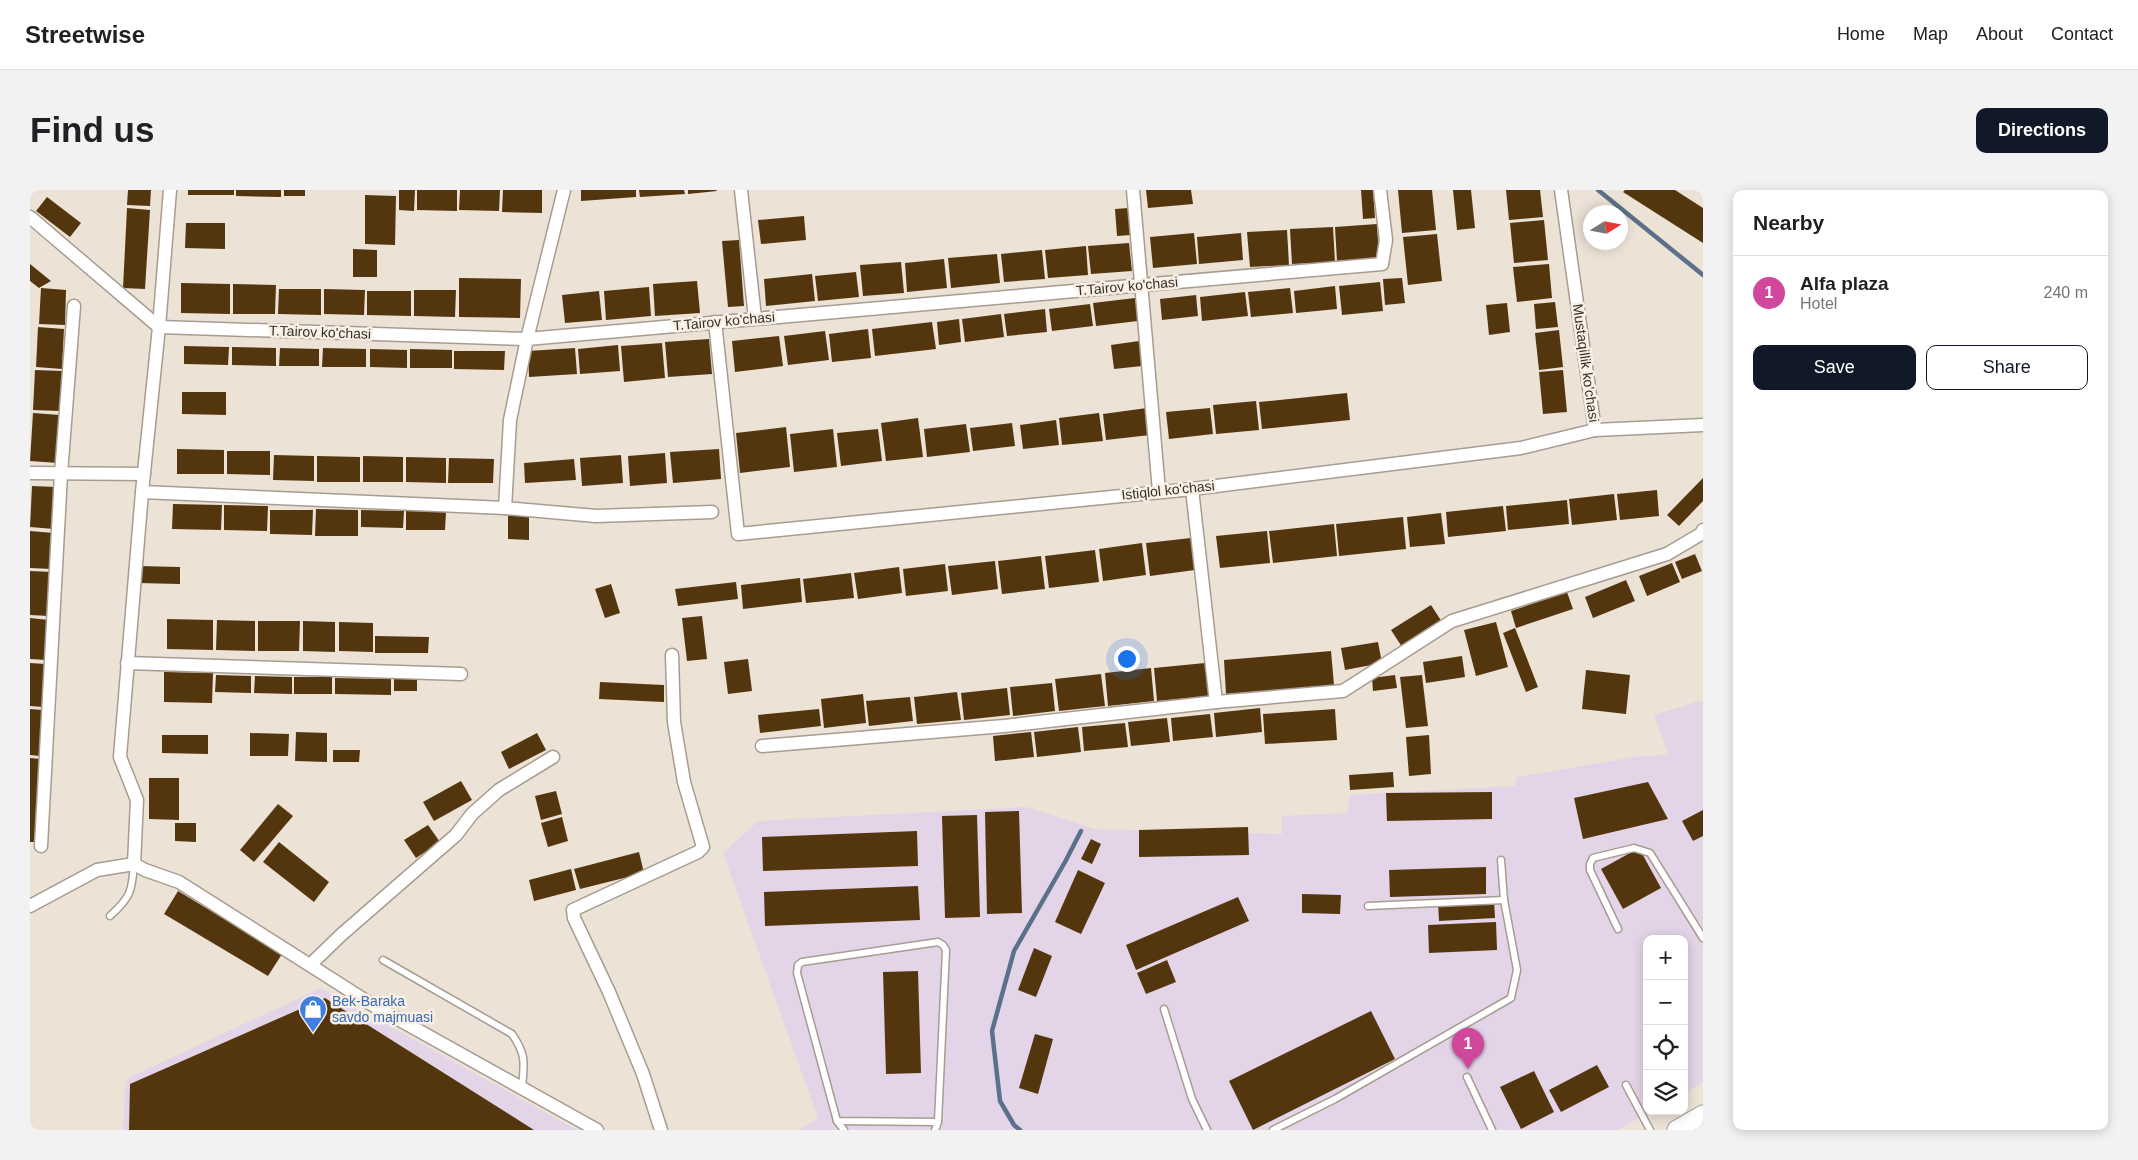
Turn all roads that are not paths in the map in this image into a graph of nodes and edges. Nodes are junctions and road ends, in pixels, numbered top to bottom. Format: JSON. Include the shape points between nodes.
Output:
{"nodes":[{"id":1,"x":170,"y":190,"type":"edge"},
{"id":2,"x":564,"y":190,"type":"edge"},
{"id":3,"x":741,"y":190,"type":"edge"},
{"id":4,"x":1133,"y":190,"type":"edge"},
{"id":5,"x":1380,"y":190,"type":"edge"},
{"id":6,"x":1561,"y":190,"type":"edge"},
{"id":7,"x":30,"y":217,"type":"edge"},
{"id":8,"x":1141,"y":285,"type":"junction"},
{"id":9,"x":74,"y":306,"type":"dead end"},
{"id":10,"x":755,"y":318,"type":"junction"},
{"id":11,"x":715,"y":322,"type":"junction"},
{"id":12,"x":160,"y":327,"type":"junction"},
{"id":13,"x":527,"y":340,"type":"junction"},
{"id":14,"x":1703,"y":425,"type":"edge"},
{"id":15,"x":1595,"y":430,"type":"junction"},
{"id":16,"x":30,"y":473,"type":"edge"},
{"id":17,"x":61,"y":474,"type":"junction"},
{"id":18,"x":144,"y":474,"type":"junction"},
{"id":19,"x":1192,"y":489,"type":"junction"},
{"id":20,"x":1159,"y":491,"type":"junction"},
{"id":21,"x":142,"y":492,"type":"junction"},
{"id":22,"x":505,"y":508,"type":"junction"},
{"id":23,"x":712,"y":512,"type":"dead end"},
{"id":24,"x":1703,"y":530,"type":"edge"},
{"id":25,"x":672,"y":656,"type":"dead end"},
{"id":26,"x":127,"y":663,"type":"junction"},
{"id":27,"x":461,"y":674,"type":"dead end"},
{"id":28,"x":1216,"y":702,"type":"junction"},
{"id":29,"x":762,"y":746,"type":"dead end"},
{"id":30,"x":553,"y":757,"type":"dead end"},
{"id":31,"x":41,"y":846,"type":"dead end"},
{"id":32,"x":1501,"y":860,"type":"dead end"},
{"id":33,"x":134,"y":864,"type":"junction"},
{"id":34,"x":1504,"y":900,"type":"junction"},
{"id":35,"x":30,"y":906,"type":"edge"},
{"id":36,"x":1368,"y":906,"type":"dead end"},
{"id":37,"x":110,"y":916,"type":"dead end"},
{"id":38,"x":1618,"y":929,"type":"dead end"},
{"id":39,"x":1703,"y":938,"type":"edge"},
{"id":40,"x":383,"y":960,"type":"dead end"},
{"id":41,"x":310,"y":965,"type":"junction"},
{"id":42,"x":1164,"y":1009,"type":"dead end"},
{"id":43,"x":1467,"y":1077,"type":"dead end"},
{"id":44,"x":1626,"y":1085,"type":"dead end"},
{"id":45,"x":522,"y":1088,"type":"junction"},
{"id":46,"x":1703,"y":1115,"type":"edge"},
{"id":47,"x":838,"y":1122,"type":"junction"},
{"id":48,"x":938,"y":1122,"type":"junction"},
{"id":49,"x":597,"y":1130,"type":"edge"},
{"id":50,"x":661,"y":1130,"type":"edge"},
{"id":51,"x":844,"y":1130,"type":"edge"},
{"id":52,"x":935,"y":1130,"type":"edge"},
{"id":53,"x":1207,"y":1130,"type":"edge"},
{"id":54,"x":1273,"y":1130,"type":"edge"},
{"id":55,"x":1492,"y":1130,"type":"edge"},
{"id":56,"x":1650,"y":1130,"type":"edge"},
{"id":57,"x":1677,"y":1130,"type":"edge"}],
"edges":[{"from":1,"to":12,"type":"street"},
{"from":2,"to":13,"type":"street"},
{"from":3,"to":10,"type":"street"},
{"from":4,"to":8,"type":"street"},
{"from":5,"to":8,"type":"street","name":"T.Tairov ko'chasi","via":[[1386,240],[1382,264]]},
{"from":6,"to":15,"type":"street","name":"Mustaqillik ko'chasi"},
{"from":7,"to":12,"type":"street"},
{"from":8,"to":10,"type":"street","name":"T.Tairov ko'chasi"},
{"from":8,"to":20,"type":"street"},
{"from":9,"to":17,"type":"street"},
{"from":10,"to":11,"type":"street","name":"T.Tairov ko'chasi"},
{"from":11,"to":13,"type":"street","name":"T.Tairov ko'chasi"},
{"from":11,"to":20,"type":"street","name":"Istiqlol ko'chasi","via":[[738,534]]},
{"from":12,"to":13,"type":"street","name":"T.Tairov ko'chasi"},
{"from":12,"to":18,"type":"street"},
{"from":13,"to":22,"type":"street","via":[[510,420]]},
{"from":14,"to":15,"type":"street","name":"Mustaqillik ko'chasi"},
{"from":15,"to":19,"type":"street","name":"Istiqlol ko'chasi","via":[[1522,448]]},
{"from":16,"to":17,"type":"street"},
{"from":17,"to":18,"type":"street"},
{"from":17,"to":31,"type":"street"},
{"from":18,"to":21,"type":"street"},
{"from":19,"to":20,"type":"street","name":"Istiqlol ko'chasi"},
{"from":19,"to":28,"type":"street"},
{"from":21,"to":22,"type":"street"},
{"from":21,"to":26,"type":"street"},
{"from":22,"to":23,"type":"street","via":[[596,516]]},
{"from":24,"to":28,"type":"street","via":[[1666,554],[1452,621],[1343,691]]},
{"from":25,"to":50,"type":"street","via":[[677,740],[684,782],[703,847],[573,910],[643,1074]]},
{"from":26,"to":27,"type":"street"},
{"from":26,"to":33,"type":"street","via":[[120,757],[137,800]]},
{"from":28,"to":29,"type":"street","via":[[1004,726]]},
{"from":30,"to":41,"type":"street","via":[[499,790],[472,814],[456,835]]},
{"from":32,"to":34,"type":"lane"},
{"from":33,"to":35,"type":"street","via":[[97,870]]},
{"from":33,"to":37,"type":"lane","via":[[133,888],[124,904]]},
{"from":33,"to":41,"type":"street","via":[[179,882]]},
{"from":34,"to":36,"type":"lane"},
{"from":34,"to":54,"type":"lane","via":[[1516,970],[1511,998]]},
{"from":38,"to":39,"type":"lane","via":[[1590,864],[1593,858],[1634,848],[1650,853]]},
{"from":40,"to":45,"type":"lane","via":[[512,1034],[522,1049],[525,1061]]},
{"from":41,"to":45,"type":"street","via":[[371,1004]]},
{"from":42,"to":53,"type":"lane","via":[[1192,1099]]},
{"from":43,"to":55,"type":"lane"},
{"from":44,"to":56,"type":"lane"},
{"from":45,"to":49,"type":"street"},
{"from":46,"to":57,"type":"street"},
{"from":47,"to":48,"type":"lane"},
{"from":47,"to":48,"type":"lane","via":[[796,973],[798,965],[938,942],[946,950]]},
{"from":47,"to":51,"type":"lane"},
{"from":48,"to":52,"type":"lane"}]}
